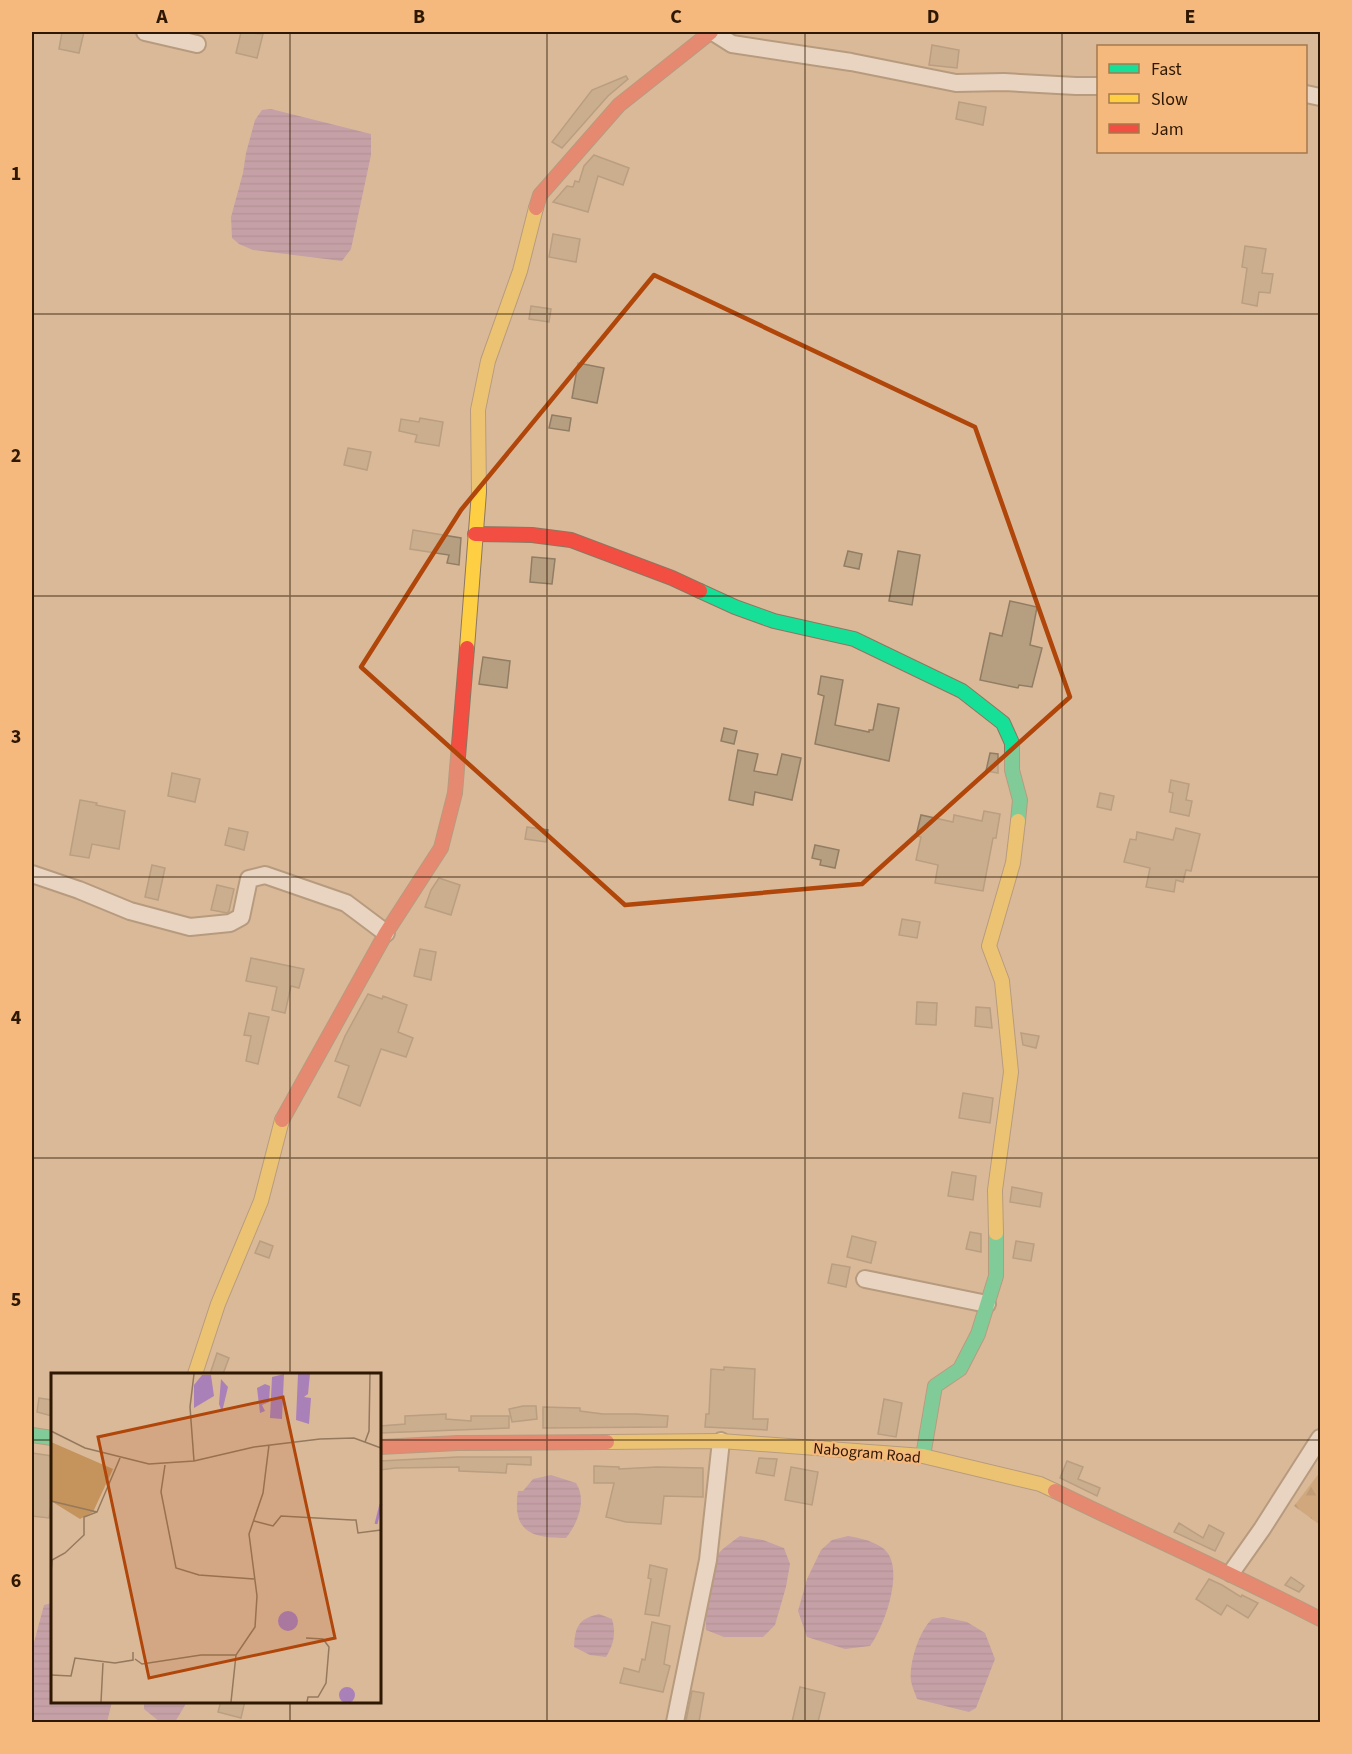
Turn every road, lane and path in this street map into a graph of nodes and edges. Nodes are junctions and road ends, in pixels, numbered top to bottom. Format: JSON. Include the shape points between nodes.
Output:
{"nodes":[{"id":1,"x":145,"y":32,"type":"edge"},
{"id":2,"x":712,"y":32,"type":"edge"},
{"id":3,"x":197,"y":44,"type":"dead end"},
{"id":4,"x":1097,"y":86,"type":"edge"},
{"id":5,"x":475,"y":534,"type":"junction"},
{"id":6,"x":32,"y":874,"type":"edge"},
{"id":7,"x":386,"y":933,"type":"junction"},
{"id":8,"x":865,"y":1279,"type":"dead end"},
{"id":9,"x":987,"y":1304,"type":"junction"},
{"id":10,"x":195,"y":1373,"type":"edge"},
{"id":11,"x":32,"y":1435,"type":"edge"},
{"id":12,"x":51,"y":1438,"type":"edge"},
{"id":13,"x":1320,"y":1438,"type":"edge"},
{"id":14,"x":721,"y":1441,"type":"junction"},
{"id":15,"x":381,"y":1447,"type":"edge"},
{"id":16,"x":923,"y":1456,"type":"junction"},
{"id":17,"x":1231,"y":1573,"type":"junction"},
{"id":18,"x":1320,"y":1619,"type":"edge"},
{"id":19,"x":675,"y":1722,"type":"edge"}],
"edges":[{"from":1,"to":3,"type":"street"},
{"from":2,"to":4,"type":"street","via":[[732,44],[956,83]]},
{"from":2,"to":5,"type":"street","via":[[619,105],[540,195],[520,271],[488,361],[478,410]]},
{"from":5,"to":7,"type":"street","via":[[455,793],[441,848]]},
{"from":5,"to":9,"type":"street","via":[[571,540],[774,621],[854,639],[962,691],[1003,723],[1012,743],[1012,770],[1020,800],[1013,863],[988,946],[1002,981],[1011,1072],[995,1190],[996,1276]]},
{"from":6,"to":7,"type":"street","via":[[130,911],[190,927],[241,917],[249,879],[265,875],[346,903]]},
{"from":7,"to":10,"type":"street","via":[[283,1117],[261,1201],[218,1304]]},
{"from":8,"to":9,"type":"street"},
{"from":9,"to":16,"type":"street","via":[[978,1334],[960,1369],[935,1386]]},
{"from":11,"to":12,"type":"street"},
{"from":13,"to":17,"type":"street"},
{"from":14,"to":15,"type":"street","name":"Nabogram Road"},
{"from":14,"to":16,"type":"street","name":"Nabogram Road"},
{"from":14,"to":19,"type":"street","via":[[708,1560]]},
{"from":16,"to":17,"type":"street","name":"Nabogram Road","via":[[1040,1484]]},
{"from":17,"to":18,"type":"street","name":"Nabogram Road"}]}
